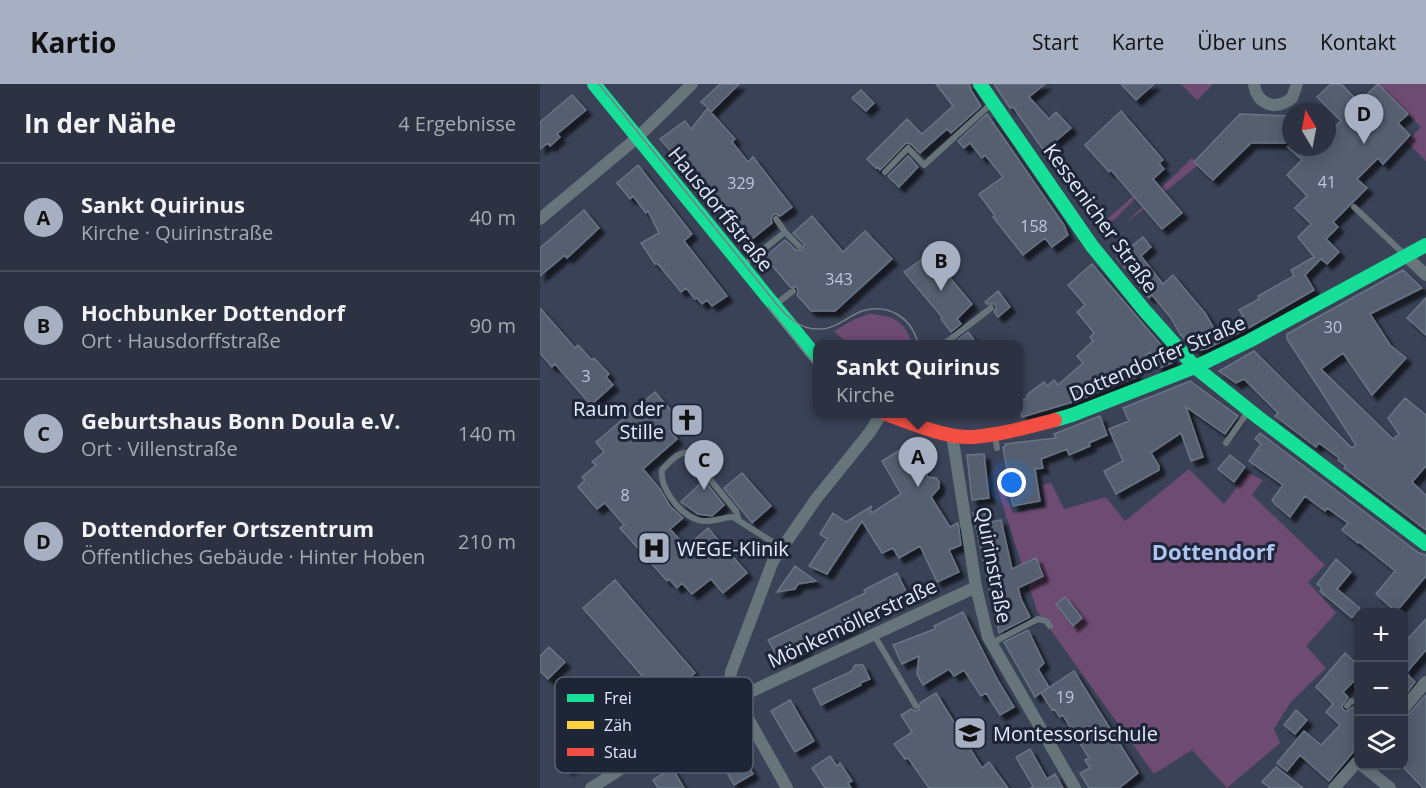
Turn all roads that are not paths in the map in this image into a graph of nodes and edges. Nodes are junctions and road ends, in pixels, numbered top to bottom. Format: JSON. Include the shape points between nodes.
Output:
{"nodes":[{"id":1,"x":594,"y":84,"type":"edge"},
{"id":2,"x":692,"y":84,"type":"edge"},
{"id":3,"x":981,"y":84,"type":"edge"},
{"id":4,"x":1254,"y":84,"type":"edge"},
{"id":5,"x":1297,"y":84,"type":"edge"},
{"id":6,"x":994,"y":102,"type":"junction"},
{"id":7,"x":638,"y":136,"type":"junction"},
{"id":8,"x":885,"y":172,"type":"dead end"},
{"id":9,"x":1354,"y":207,"type":"dead end"},
{"id":10,"x":540,"y":219,"type":"edge"},
{"id":11,"x":776,"y":219,"type":"dead end"},
{"id":12,"x":785,"y":232,"type":"junction"},
{"id":13,"x":1426,"y":245,"type":"edge"},
{"id":14,"x":799,"y":246,"type":"dead end"},
{"id":15,"x":1407,"y":257,"type":"junction"},
{"id":16,"x":742,"y":266,"type":"junction"},
{"id":17,"x":1426,"y":275,"type":"edge"},
{"id":18,"x":793,"y":291,"type":"dead end"},
{"id":19,"x":773,"y":306,"type":"junction"},
{"id":20,"x":991,"y":308,"type":"dead end"},
{"id":21,"x":950,"y":340,"type":"edge"},
{"id":22,"x":813,"y":353,"type":"edge"},
{"id":23,"x":1195,"y":367,"type":"junction"},
{"id":24,"x":1250,"y":410,"type":"junction"},
{"id":25,"x":879,"y":418,"type":"edge"},
{"id":26,"x":897,"y":418,"type":"edge"},
{"id":27,"x":952,"y":435,"type":"junction"},
{"id":28,"x":1226,"y":443,"type":"dead end"},
{"id":29,"x":1002,"y":475,"type":"dead end"},
{"id":30,"x":1010,"y":486,"type":"dead end"},
{"id":31,"x":739,"y":521,"type":"junction"},
{"id":32,"x":1426,"y":544,"type":"edge"},
{"id":33,"x":782,"y":548,"type":"junction"},
{"id":34,"x":976,"y":587,"type":"junction"},
{"id":35,"x":1050,"y":626,"type":"dead end"},
{"id":36,"x":874,"y":635,"type":"junction"},
{"id":37,"x":991,"y":643,"type":"junction"},
{"id":38,"x":730,"y":677,"type":"edge"},
{"id":39,"x":1426,"y":682,"type":"edge"},
{"id":40,"x":753,"y":691,"type":"edge"},
{"id":41,"x":1354,"y":701,"type":"edge"},
{"id":42,"x":1408,"y":703,"type":"edge"},
{"id":43,"x":916,"y":706,"type":"dead end"},
{"id":44,"x":1347,"y":706,"type":"dead end"},
{"id":45,"x":753,"y":727,"type":"edge"},
{"id":46,"x":1354,"y":766,"type":"edge"},
{"id":47,"x":1369,"y":770,"type":"edge"},
{"id":48,"x":614,"y":773,"type":"edge"},
{"id":49,"x":591,"y":788,"type":"edge"},
{"id":50,"x":787,"y":788,"type":"edge"},
{"id":51,"x":1076,"y":788,"type":"edge"},
{"id":52,"x":1334,"y":788,"type":"edge"},
{"id":53,"x":1390,"y":788,"type":"edge"}],
"edges":[{"from":1,"to":7,"type":"main road","name":"Hausdorffstraße"},
{"from":2,"to":7,"type":"street"},
{"from":3,"to":6,"type":"main road","name":"Kessenicher Straße"},
{"from":4,"to":5,"type":"street","via":[[1258,97],[1270,105],[1292,98]]},
{"from":6,"to":8,"type":"lane","via":[[924,165],[908,148]]},
{"from":6,"to":23,"type":"main road","name":"Kessenicher Straße","via":[[1092,246]]},
{"from":7,"to":10,"type":"street"},
{"from":7,"to":16,"type":"main road","name":"Hausdorffstraße"},
{"from":9,"to":15,"type":"lane"},
{"from":11,"to":12,"type":"lane"},
{"from":12,"to":14,"type":"lane"},
{"from":12,"to":16,"type":"lane"},
{"from":13,"to":15,"type":"main road","name":"Dottendorfer Straße"},
{"from":15,"to":17,"type":"street"},
{"from":15,"to":23,"type":"main road","name":"Dottendorfer Straße"},
{"from":16,"to":19,"type":"main road","name":"Hausdorffstraße"},
{"from":18,"to":19,"type":"lane"},
{"from":19,"to":22,"type":"main road","name":"Hausdorffstraße"},
{"from":20,"to":21,"type":"lane"},
{"from":23,"to":24,"type":"main road","name":"Kessenicher Straße"},
{"from":23,"to":27,"type":"main road","name":"Dottendorfer Straße","via":[[996,442]]},
{"from":24,"to":28,"type":"lane"},
{"from":24,"to":32,"type":"main road","name":"Kessenicher Straße"},
{"from":25,"to":33,"type":"street"},
{"from":26,"to":27,"type":"main road","name":"Dottendorfer Straße"},
{"from":27,"to":34,"type":"street","name":"Quirinstraße"},
{"from":29,"to":30,"type":"lane"},
{"from":31,"to":31,"type":"lane","via":[[725,517],[702,522],[688,517],[663,483],[662,470],[680,454],[695,453]]},
{"from":31,"to":33,"type":"lane"},
{"from":33,"to":38,"type":"street","via":[[773,561]]},
{"from":34,"to":36,"type":"street","name":"Mönkemöllerstraße"},
{"from":34,"to":37,"type":"street","name":"Quirinstraße"},
{"from":35,"to":37,"type":"lane","via":[[1038,619]]},
{"from":36,"to":40,"type":"street","name":"Mönkemöllerstraße"},
{"from":36,"to":43,"type":"lane"},
{"from":37,"to":51,"type":"street","name":"Quirinstraße"},
{"from":39,"to":42,"type":"street"},
{"from":41,"to":44,"type":"lane"},
{"from":45,"to":50,"type":"street"},
{"from":46,"to":52,"type":"street"},
{"from":47,"to":53,"type":"street"},
{"from":48,"to":49,"type":"street","name":"Mönkemöllerstraße"}]}
